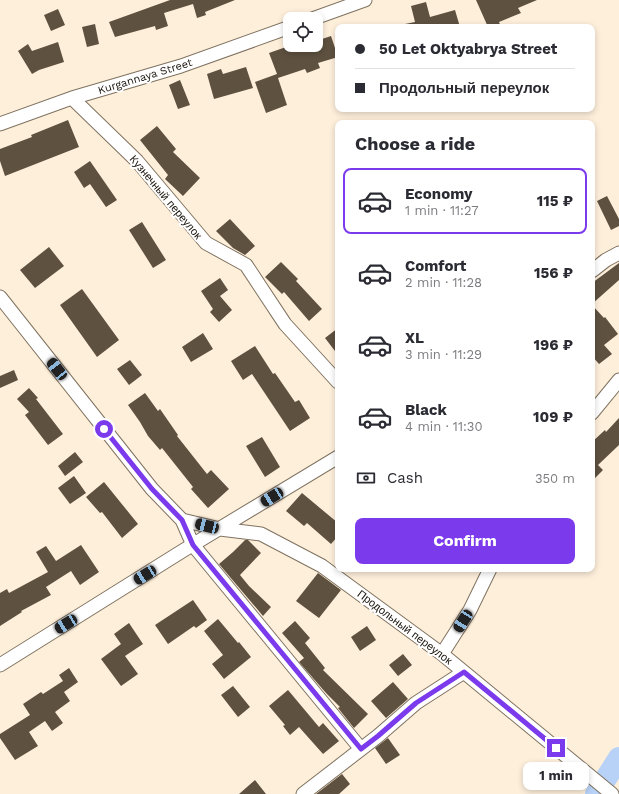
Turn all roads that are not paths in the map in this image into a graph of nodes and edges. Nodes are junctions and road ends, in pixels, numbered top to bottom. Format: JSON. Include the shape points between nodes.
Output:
{"nodes":[{"id":1,"x":365,"y":0,"type":"edge"},
{"id":2,"x":323,"y":15,"type":"edge"},
{"id":3,"x":283,"y":30,"type":"edge"},
{"id":4,"x":72,"y":98,"type":"junction"},
{"id":5,"x":0,"y":124,"type":"edge"},
{"id":6,"x":619,"y":253,"type":"edge"},
{"id":7,"x":595,"y":269,"type":"edge"},
{"id":8,"x":0,"y":297,"type":"edge"},
{"id":9,"x":335,"y":379,"type":"edge"},
{"id":10,"x":619,"y":380,"type":"edge"},
{"id":11,"x":595,"y":409,"type":"edge"},
{"id":12,"x":335,"y":460,"type":"edge"},
{"id":13,"x":182,"y":520,"type":"junction"},
{"id":14,"x":220,"y":529,"type":"junction"},
{"id":15,"x":193,"y":545,"type":"junction"},
{"id":16,"x":489,"y":572,"type":"edge"},
{"id":17,"x":442,"y":654,"type":"junction"},
{"id":18,"x":0,"y":665,"type":"edge"},
{"id":19,"x":464,"y":672,"type":"junction"},
{"id":20,"x":361,"y":749,"type":"junction"},
{"id":21,"x":303,"y":794,"type":"edge"},
{"id":22,"x":612,"y":794,"type":"edge"}],
"edges":[{"from":1,"to":2,"type":"street"},
{"from":3,"to":4,"type":"street","name":"Kurgannaya Street","via":[[181,66]]},
{"from":4,"to":5,"type":"street","name":"Kurgannaya Street"},
{"from":4,"to":9,"type":"street","name":"Кузнечный переулок","via":[[137,160],[206,243],[246,265],[284,324]]},
{"from":6,"to":7,"type":"street"},
{"from":8,"to":13,"type":"street","via":[[152,489]]},
{"from":10,"to":11,"type":"street"},
{"from":12,"to":14,"type":"street"},
{"from":13,"to":14,"type":"street","name":"Продольный переулок"},
{"from":13,"to":15,"type":"street"},
{"from":14,"to":15,"type":"street"},
{"from":14,"to":17,"type":"street","name":"Продольный переулок","via":[[261,534],[322,566]]},
{"from":15,"to":18,"type":"street"},
{"from":15,"to":20,"type":"street"},
{"from":16,"to":17,"type":"street","via":[[470,610]]},
{"from":17,"to":19,"type":"street","name":"Продольный переулок"},
{"from":19,"to":20,"type":"street","via":[[416,703]]},
{"from":19,"to":22,"type":"street","name":"Продольный переулок"},
{"from":20,"to":21,"type":"street"}]}
